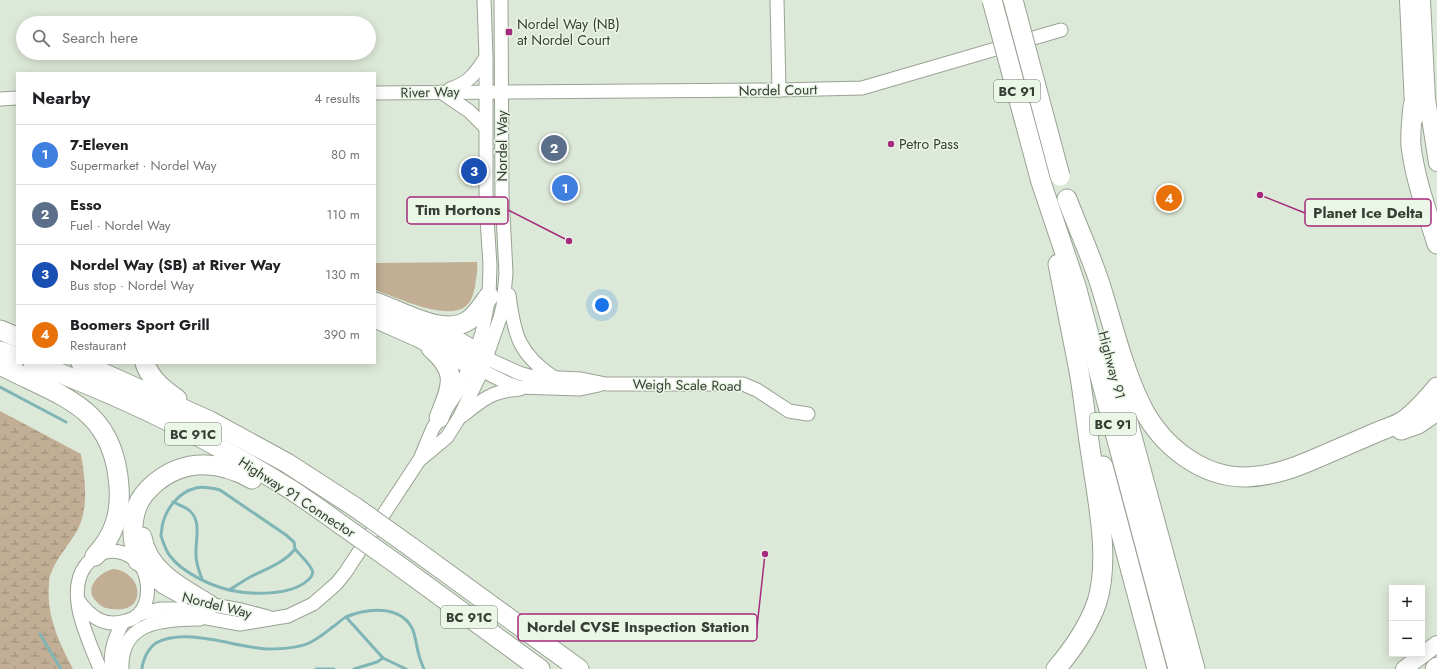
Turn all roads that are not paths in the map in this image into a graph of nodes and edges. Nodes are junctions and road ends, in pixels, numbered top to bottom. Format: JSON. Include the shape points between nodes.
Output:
{"nodes":[{"id":1,"x":484,"y":0,"type":"edge"},
{"id":2,"x":501,"y":0,"type":"edge"},
{"id":3,"x":777,"y":0,"type":"edge"},
{"id":4,"x":992,"y":0,"type":"edge"},
{"id":5,"x":1013,"y":0,"type":"edge"},
{"id":6,"x":1408,"y":0,"type":"edge"},
{"id":7,"x":1422,"y":0,"type":"edge"},
{"id":8,"x":1061,"y":30,"type":"dead end"},
{"id":9,"x":486,"y":57,"type":"junction"},
{"id":10,"x":779,"y":90,"type":"junction"},
{"id":11,"x":502,"y":91,"type":"junction"},
{"id":12,"x":441,"y":92,"type":"junction"},
{"id":13,"x":486,"y":92,"type":"junction"},
{"id":14,"x":376,"y":93,"type":"edge"},
{"id":15,"x":16,"y":98,"type":"edge"},
{"id":16,"x":0,"y":99,"type":"edge"},
{"id":17,"x":1413,"y":106,"type":"junction"},
{"id":18,"x":486,"y":127,"type":"junction"},
{"id":19,"x":1437,"y":163,"type":"edge"},
{"id":20,"x":1041,"y":182,"type":"junction"},
{"id":21,"x":1067,"y":200,"type":"junction"},
{"id":22,"x":1437,"y":217,"type":"edge"},
{"id":23,"x":1437,"y":244,"type":"edge"},
{"id":24,"x":506,"y":274,"type":"junction"},
{"id":25,"x":489,"y":296,"type":"junction"},
{"id":26,"x":376,"y":303,"type":"edge"},
{"id":27,"x":376,"y":318,"type":"edge"},
{"id":28,"x":0,"y":329,"type":"edge"},
{"id":29,"x":422,"y":330,"type":"junction"},
{"id":30,"x":16,"y":332,"type":"edge"},
{"id":31,"x":16,"y":337,"type":"edge"},
{"id":32,"x":0,"y":351,"type":"edge"},
{"id":33,"x":16,"y":357,"type":"edge"},
{"id":34,"x":479,"y":361,"type":"junction"},
{"id":35,"x":35,"y":364,"type":"edge"},
{"id":36,"x":83,"y":364,"type":"edge"},
{"id":37,"x":146,"y":364,"type":"edge"},
{"id":38,"x":0,"y":365,"type":"edge"},
{"id":39,"x":1079,"y":372,"type":"junction"},
{"id":40,"x":554,"y":377,"type":"junction"},
{"id":41,"x":606,"y":384,"type":"junction"},
{"id":42,"x":1437,"y":387,"type":"edge"},
{"id":43,"x":530,"y":388,"type":"junction"},
{"id":44,"x":1437,"y":411,"type":"edge"},
{"id":45,"x":808,"y":414,"type":"dead end"},
{"id":46,"x":440,"y":418,"type":"junction"},
{"id":47,"x":459,"y":418,"type":"junction"},
{"id":48,"x":210,"y":421,"type":"junction"},
{"id":49,"x":1369,"y":435,"type":"junction"},
{"id":50,"x":420,"y":459,"type":"junction"},
{"id":51,"x":157,"y":482,"type":"junction"},
{"id":52,"x":343,"y":526,"type":"junction"},
{"id":53,"x":95,"y":556,"type":"junction"},
{"id":54,"x":141,"y":567,"type":"junction"},
{"id":55,"x":78,"y":600,"type":"junction"},
{"id":56,"x":209,"y":612,"type":"junction"},
{"id":57,"x":140,"y":614,"type":"junction"},
{"id":58,"x":123,"y":622,"type":"junction"},
{"id":59,"x":1437,"y":644,"type":"edge"},
{"id":60,"x":100,"y":669,"type":"edge"},
{"id":61,"x":112,"y":669,"type":"edge"},
{"id":62,"x":122,"y":669,"type":"edge"},
{"id":63,"x":540,"y":669,"type":"edge"},
{"id":64,"x":579,"y":669,"type":"edge"},
{"id":65,"x":1056,"y":669,"type":"edge"},
{"id":66,"x":1157,"y":669,"type":"edge"},
{"id":67,"x":1178,"y":669,"type":"edge"},
{"id":68,"x":1195,"y":669,"type":"edge"},
{"id":69,"x":1404,"y":669,"type":"edge"}],
"edges":[{"from":1,"to":9,"type":"street","name":"Nordel Way"},
{"from":2,"to":11,"type":"street","name":"Nordel Way"},
{"from":3,"to":10,"type":"street"},
{"from":4,"to":20,"type":"highway","number":"BC 91","bridge":true},
{"from":5,"to":21,"type":"highway","name":"Highway 91","number":"BC 91","bridge":true},
{"from":6,"to":17,"type":"main road"},
{"from":7,"to":19,"type":"main road","via":[[1427,99]]},
{"from":8,"to":10,"type":"street","name":"Nordel Court","via":[[862,88]]},
{"from":9,"to":12,"type":"street","via":[[462,85]]},
{"from":9,"to":13,"type":"street","name":"Nordel Way"},
{"from":10,"to":11,"type":"street","name":"Nordel Court"},
{"from":11,"to":13,"type":"street","name":"Nordel Court"},
{"from":11,"to":24,"type":"street","name":"Nordel Way","via":[[502,194]]},
{"from":12,"to":13,"type":"street","name":"River Way"},
{"from":12,"to":14,"type":"street","name":"River Way"},
{"from":12,"to":18,"type":"street","via":[[469,111]]},
{"from":13,"to":18,"type":"street","name":"Nordel Way"},
{"from":15,"to":16,"type":"street"},
{"from":17,"to":22,"type":"main road","via":[[1420,152]]},
{"from":17,"to":23,"type":"highway","via":[[1411,130],[1415,167]]},
{"from":18,"to":25,"type":"street","name":"Nordel Way"},
{"from":20,"to":39,"type":"highway"},
{"from":20,"to":67,"type":"highway","name":"Highway 91","number":"BC 91","via":[[1076,286]]},
{"from":21,"to":49,"type":"highway","via":[[1099,282],[1131,382],[1142,407],[1155,430],[1188,460],[1226,475],[1269,475],[1295,468]]},
{"from":21,"to":68,"type":"highway","name":"Highway 91","number":"BC 91"},
{"from":24,"to":34,"type":"street","name":"Nordel Way","via":[[500,318]]},
{"from":24,"to":40,"type":"street","via":[[512,318],[520,345],[533,362]]},
{"from":25,"to":29,"type":"highway","via":[[472,317],[461,324]]},
{"from":25,"to":34,"type":"street","name":"Nordel Way"},
{"from":26,"to":29,"type":"highway"},
{"from":27,"to":29,"type":"highway"},
{"from":28,"to":30,"type":"highway"},
{"from":28,"to":31,"type":"highway"},
{"from":29,"to":34,"type":"highway"},
{"from":29,"to":46,"type":"highway","via":[[450,371],[450,389]]},
{"from":32,"to":33,"type":"highway"},
{"from":34,"to":40,"type":"street","name":"Weigh Scale Road","via":[[529,376]]},
{"from":34,"to":43,"type":"street","name":"Weigh Scale Road","via":[[510,384]]},
{"from":34,"to":46,"type":"street","name":"Nordel Way"},
{"from":34,"to":47,"type":"street","name":"Nordel Way"},
{"from":35,"to":52,"type":"highway","name":"Highway 91 Connector","number":"BC 91C","via":[[124,401],[234,456]]},
{"from":36,"to":48,"type":"highway","name":"Highway 91 Connector","number":"BC 91C"},
{"from":37,"to":48,"type":"highway","via":[[154,379],[167,392]]},
{"from":38,"to":53,"type":"highway","via":[[78,406],[98,423],[111,445],[118,475],[118,510],[112,531],[105,545]]},
{"from":39,"to":65,"type":"highway","via":[[1100,513],[1102,566],[1097,601],[1088,623],[1078,643]]},
{"from":39,"to":66,"type":"highway"},
{"from":40,"to":41,"type":"street","name":"Weigh Scale Road"},
{"from":41,"to":43,"type":"street","name":"Weigh Scale Road","via":[[580,389]]},
{"from":41,"to":45,"type":"street","name":"Weigh Scale Road","via":[[742,384],[757,390],[789,410]]},
{"from":42,"to":49,"type":"highway","via":[[1423,404],[1402,421]]},
{"from":43,"to":47,"type":"street","via":[[493,394]]},
{"from":44,"to":49,"type":"highway","via":[[1418,424],[1385,436]]},
{"from":46,"to":50,"type":"street","name":"Nordel Way"},
{"from":47,"to":50,"type":"street","name":"Nordel Way","via":[[447,437]]},
{"from":48,"to":64,"type":"highway","name":"Highway 91 Connector","number":"BC 91C","bridge":true,"via":[[287,463],[355,507]]},
{"from":50,"to":56,"type":"street","name":"Nordel Way","via":[[354,561],[336,584],[313,604],[288,616],[273,619],[241,610]]},
{"from":51,"to":52,"type":"highway","via":[[170,473],[190,466],[210,465],[229,468]]},
{"from":51,"to":54,"type":"highway","via":[[143,494],[135,514],[132,534]]},
{"from":51,"to":56,"type":"highway","via":[[148,495],[141,516],[145,550],[154,565]]},
{"from":52,"to":63,"type":"highway","name":"Highway 91 Connector","number":"BC 91C","bridge":true},
{"from":53,"to":54,"type":"street","via":[[113,551],[130,556]]},
{"from":53,"to":55,"type":"street","via":[[81,571],[77,588]]},
{"from":54,"to":56,"type":"street","name":"Nordel Way","via":[[172,592]]},
{"from":54,"to":57,"type":"street","via":[[147,578],[148,591]]},
{"from":55,"to":58,"type":"street","via":[[98,620],[110,624]]},
{"from":55,"to":60,"type":"street"},
{"from":56,"to":57,"type":"street","name":"Nordel Way","via":[[160,609]]},
{"from":56,"to":62,"type":"street","via":[[162,621],[141,628],[127,644]]},
{"from":57,"to":58,"type":"street"},
{"from":58,"to":61,"type":"street","via":[[113,645]]},
{"from":59,"to":69,"type":"main road"}]}
